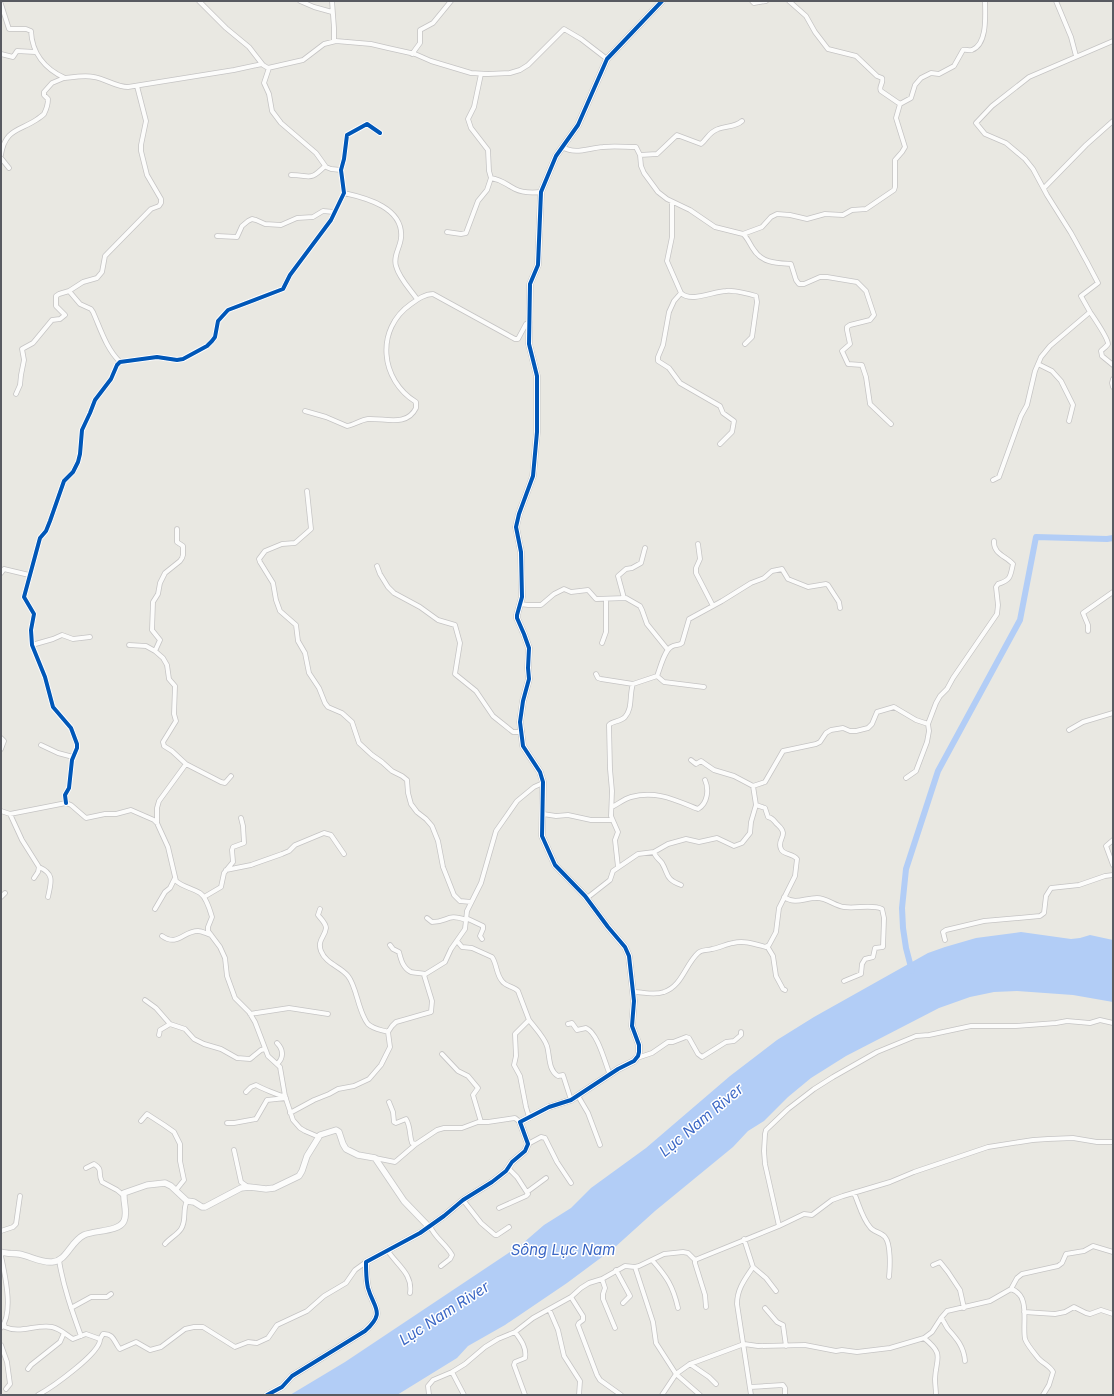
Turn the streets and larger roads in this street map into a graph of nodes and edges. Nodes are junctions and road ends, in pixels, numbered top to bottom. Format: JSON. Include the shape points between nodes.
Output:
{"nodes":[{"id":1,"x":199,"y":1,"type":"edge"},
{"id":2,"x":300,"y":1,"type":"edge"},
{"id":3,"x":332,"y":1,"type":"edge"},
{"id":4,"x":451,"y":1,"type":"edge"},
{"id":5,"x":662,"y":1,"type":"edge"},
{"id":6,"x":752,"y":1,"type":"edge"},
{"id":7,"x":766,"y":1,"type":"edge"},
{"id":8,"x":789,"y":1,"type":"edge"},
{"id":9,"x":985,"y":1,"type":"edge"},
{"id":10,"x":1056,"y":1,"type":"edge"},
{"id":11,"x":1,"y":4,"type":"edge"},
{"id":12,"x":332,"y":12,"type":"junction"},
{"id":13,"x":334,"y":41,"type":"junction"},
{"id":14,"x":1113,"y":41,"type":"edge"},
{"id":15,"x":36,"y":52,"type":"junction"},
{"id":16,"x":1,"y":54,"type":"edge"},
{"id":17,"x":412,"y":54,"type":"junction"},
{"id":18,"x":1076,"y":56,"type":"junction"},
{"id":19,"x":607,"y":59,"type":"junction"},
{"id":20,"x":262,"y":64,"type":"junction"},
{"id":21,"x":269,"y":68,"type":"junction"},
{"id":22,"x":481,"y":74,"type":"junction"},
{"id":23,"x":64,"y":78,"type":"junction"},
{"id":24,"x":137,"y":86,"type":"junction"},
{"id":25,"x":900,"y":104,"type":"junction"},
{"id":26,"x":742,"y":120,"type":"dead end"},
{"id":27,"x":1113,"y":121,"type":"edge"},
{"id":28,"x":380,"y":133,"type":"dead end"},
{"id":29,"x":562,"y":146,"type":"junction"},
{"id":30,"x":640,"y":155,"type":"junction"},
{"id":31,"x":1,"y":157,"type":"edge"},
{"id":32,"x":324,"y":166,"type":"junction"},
{"id":33,"x":9,"y":168,"type":"dead end"},
{"id":34,"x":341,"y":170,"type":"junction"},
{"id":35,"x":291,"y":175,"type":"dead end"},
{"id":36,"x":491,"y":178,"type":"junction"},
{"id":37,"x":1044,"y":188,"type":"junction"},
{"id":38,"x":541,"y":192,"type":"junction"},
{"id":39,"x":344,"y":193,"type":"junction"},
{"id":40,"x":672,"y":202,"type":"junction"},
{"id":41,"x":334,"y":212,"type":"junction"},
{"id":42,"x":447,"y":232,"type":"dead end"},
{"id":43,"x":743,"y":234,"type":"junction"},
{"id":44,"x":217,"y":236,"type":"dead end"},
{"id":45,"x":69,"y":290,"type":"junction"},
{"id":46,"x":681,"y":293,"type":"junction"},
{"id":47,"x":417,"y":300,"type":"junction"},
{"id":48,"x":1090,"y":312,"type":"junction"},
{"id":49,"x":530,"y":322,"type":"junction"},
{"id":50,"x":745,"y":344,"type":"dead end"},
{"id":51,"x":120,"y":362,"type":"junction"},
{"id":52,"x":1038,"y":364,"type":"junction"},
{"id":53,"x":1113,"y":365,"type":"edge"},
{"id":54,"x":1113,"y":379,"type":"edge"},
{"id":55,"x":1113,"y":387,"type":"edge"},
{"id":56,"x":16,"y":394,"type":"dead end"},
{"id":57,"x":305,"y":411,"type":"dead end"},
{"id":58,"x":1069,"y":421,"type":"dead end"},
{"id":59,"x":891,"y":424,"type":"dead end"},
{"id":60,"x":720,"y":444,"type":"dead end"},
{"id":61,"x":993,"y":480,"type":"dead end"},
{"id":62,"x":307,"y":491,"type":"dead end"},
{"id":63,"x":177,"y":530,"type":"dead end"},
{"id":64,"x":994,"y":541,"type":"dead end"},
{"id":65,"x":698,"y":544,"type":"dead end"},
{"id":66,"x":645,"y":548,"type":"dead end"},
{"id":67,"x":377,"y":566,"type":"dead end"},
{"id":68,"x":1,"y":572,"type":"edge"},
{"id":69,"x":29,"y":575,"type":"junction"},
{"id":70,"x":1113,"y":592,"type":"edge"},
{"id":71,"x":624,"y":598,"type":"junction"},
{"id":72,"x":606,"y":599,"type":"junction"},
{"id":73,"x":520,"y":604,"type":"junction"},
{"id":74,"x":713,"y":606,"type":"junction"},
{"id":75,"x":840,"y":608,"type":"dead end"},
{"id":76,"x":1088,"y":632,"type":"dead end"},
{"id":77,"x":90,"y":638,"type":"dead end"},
{"id":78,"x":602,"y":643,"type":"dead end"},
{"id":79,"x":32,"y":645,"type":"junction"},
{"id":80,"x":129,"y":645,"type":"dead end"},
{"id":81,"x":668,"y":650,"type":"junction"},
{"id":82,"x":155,"y":651,"type":"junction"},
{"id":83,"x":596,"y":674,"type":"dead end"},
{"id":84,"x":657,"y":676,"type":"junction"},
{"id":85,"x":633,"y":684,"type":"junction"},
{"id":86,"x":704,"y":687,"type":"dead end"},
{"id":87,"x":1113,"y":713,"type":"edge"},
{"id":88,"x":928,"y":724,"type":"junction"},
{"id":89,"x":1069,"y":730,"type":"dead end"},
{"id":90,"x":522,"y":732,"type":"junction"},
{"id":91,"x":1,"y":738,"type":"edge"},
{"id":92,"x":41,"y":745,"type":"dead end"},
{"id":93,"x":1,"y":749,"type":"edge"},
{"id":94,"x":73,"y":757,"type":"junction"},
{"id":95,"x":690,"y":760,"type":"dead end"},
{"id":96,"x":186,"y":764,"type":"junction"},
{"id":97,"x":232,"y":776,"type":"dead end"},
{"id":98,"x":906,"y":778,"type":"dead end"},
{"id":99,"x":705,"y":780,"type":"dead end"},
{"id":100,"x":543,"y":783,"type":"junction"},
{"id":101,"x":753,"y":786,"type":"junction"},
{"id":102,"x":66,"y":803,"type":"junction"},
{"id":103,"x":756,"y":805,"type":"junction"},
{"id":104,"x":612,"y":807,"type":"junction"},
{"id":105,"x":1,"y":811,"type":"edge"},
{"id":106,"x":10,"y":814,"type":"junction"},
{"id":107,"x":543,"y":814,"type":"junction"},
{"id":108,"x":241,"y":818,"type":"dead end"},
{"id":109,"x":612,"y":820,"type":"junction"},
{"id":110,"x":158,"y":823,"type":"junction"},
{"id":111,"x":1113,"y":840,"type":"edge"},
{"id":112,"x":654,"y":852,"type":"junction"},
{"id":113,"x":344,"y":854,"type":"dead end"},
{"id":114,"x":1113,"y":866,"type":"edge"},
{"id":115,"x":39,"y":867,"type":"junction"},
{"id":116,"x":618,"y":867,"type":"junction"},
{"id":117,"x":226,"y":870,"type":"junction"},
{"id":118,"x":1113,"y":875,"type":"edge"},
{"id":119,"x":34,"y":878,"type":"dead end"},
{"id":120,"x":175,"y":878,"type":"junction"},
{"id":121,"x":681,"y":885,"type":"dead end"},
{"id":122,"x":5,"y":893,"type":"dead end"},
{"id":123,"x":1,"y":897,"type":"edge"},
{"id":124,"x":48,"y":897,"type":"dead end"},
{"id":125,"x":204,"y":897,"type":"junction"},
{"id":126,"x":784,"y":897,"type":"junction"},
{"id":127,"x":587,"y":898,"type":"junction"},
{"id":128,"x":471,"y":902,"type":"junction"},
{"id":129,"x":155,"y":909,"type":"dead end"},
{"id":130,"x":320,"y":909,"type":"dead end"},
{"id":131,"x":427,"y":918,"type":"dead end"},
{"id":132,"x":466,"y":919,"type":"junction"},
{"id":133,"x":211,"y":935,"type":"junction"},
{"id":134,"x":162,"y":936,"type":"dead end"},
{"id":135,"x":482,"y":939,"type":"dead end"},
{"id":136,"x":946,"y":940,"type":"dead end"},
{"id":137,"x":457,"y":941,"type":"junction"},
{"id":138,"x":390,"y":945,"type":"dead end"},
{"id":139,"x":767,"y":946,"type":"junction"},
{"id":140,"x":425,"y":974,"type":"junction"},
{"id":141,"x":844,"y":981,"type":"dead end"},
{"id":142,"x":785,"y":990,"type":"dead end"},
{"id":143,"x":634,"y":992,"type":"junction"},
{"id":144,"x":145,"y":1000,"type":"dead end"},
{"id":145,"x":250,"y":1014,"type":"junction"},
{"id":146,"x":328,"y":1014,"type":"dead end"},
{"id":147,"x":529,"y":1020,"type":"junction"},
{"id":148,"x":1113,"y":1023,"type":"edge"},
{"id":149,"x":170,"y":1024,"type":"junction"},
{"id":150,"x":568,"y":1024,"type":"dead end"},
{"id":151,"x":388,"y":1032,"type":"junction"},
{"id":152,"x":741,"y":1032,"type":"dead end"},
{"id":153,"x":159,"y":1035,"type":"dead end"},
{"id":154,"x":277,"y":1043,"type":"dead end"},
{"id":155,"x":265,"y":1049,"type":"junction"},
{"id":156,"x":442,"y":1054,"type":"dead end"},
{"id":157,"x":637,"y":1058,"type":"junction"},
{"id":158,"x":278,"y":1063,"type":"junction"},
{"id":159,"x":610,"y":1075,"type":"junction"},
{"id":160,"x":246,"y":1092,"type":"dead end"},
{"id":161,"x":578,"y":1096,"type":"junction"},
{"id":162,"x":285,"y":1097,"type":"junction"},
{"id":163,"x":571,"y":1100,"type":"junction"},
{"id":164,"x":389,"y":1102,"type":"dead end"},
{"id":165,"x":290,"y":1114,"type":"junction"},
{"id":166,"x":529,"y":1117,"type":"junction"},
{"id":167,"x":141,"y":1121,"type":"dead end"},
{"id":168,"x":227,"y":1122,"type":"dead end"},
{"id":169,"x":480,"y":1122,"type":"junction"},
{"id":170,"x":520,"y":1122,"type":"junction"},
{"id":171,"x":319,"y":1137,"type":"junction"},
{"id":172,"x":1113,"y":1142,"type":"edge"},
{"id":173,"x":416,"y":1144,"type":"junction"},
{"id":174,"x":528,"y":1144,"type":"junction"},
{"id":175,"x":600,"y":1145,"type":"dead end"},
{"id":176,"x":234,"y":1150,"type":"dead end"},
{"id":177,"x":374,"y":1158,"type":"junction"},
{"id":178,"x":86,"y":1168,"type":"dead end"},
{"id":179,"x":508,"y":1168,"type":"junction"},
{"id":180,"x":546,"y":1178,"type":"dead end"},
{"id":181,"x":572,"y":1183,"type":"dead end"},
{"id":182,"x":249,"y":1187,"type":"junction"},
{"id":183,"x":176,"y":1190,"type":"junction"},
{"id":184,"x":527,"y":1192,"type":"junction"},
{"id":185,"x":854,"y":1193,"type":"junction"},
{"id":186,"x":123,"y":1195,"type":"junction"},
{"id":187,"x":20,"y":1196,"type":"dead end"},
{"id":188,"x":463,"y":1200,"type":"junction"},
{"id":189,"x":186,"y":1201,"type":"junction"},
{"id":190,"x":499,"y":1208,"type":"dead end"},
{"id":191,"x":779,"y":1226,"type":"junction"},
{"id":192,"x":429,"y":1227,"type":"junction"},
{"id":193,"x":509,"y":1227,"type":"dead end"},
{"id":194,"x":1,"y":1231,"type":"edge"},
{"id":195,"x":744,"y":1239,"type":"junction"},
{"id":196,"x":165,"y":1244,"type":"dead end"},
{"id":197,"x":388,"y":1250,"type":"junction"},
{"id":198,"x":1,"y":1252,"type":"edge"},
{"id":199,"x":1113,"y":1252,"type":"edge"},
{"id":200,"x":59,"y":1260,"type":"junction"},
{"id":201,"x":652,"y":1260,"type":"junction"},
{"id":202,"x":695,"y":1260,"type":"junction"},
{"id":203,"x":366,"y":1262,"type":"junction"},
{"id":204,"x":933,"y":1265,"type":"dead end"},
{"id":205,"x":441,"y":1266,"type":"dead end"},
{"id":206,"x":635,"y":1267,"type":"junction"},
{"id":207,"x":753,"y":1267,"type":"junction"},
{"id":208,"x":616,"y":1270,"type":"junction"},
{"id":209,"x":890,"y":1277,"type":"dead end"},
{"id":210,"x":602,"y":1279,"type":"junction"},
{"id":211,"x":1011,"y":1289,"type":"junction"},
{"id":212,"x":776,"y":1291,"type":"dead end"},
{"id":213,"x":410,"y":1293,"type":"dead end"},
{"id":214,"x":111,"y":1294,"type":"dead end"},
{"id":215,"x":571,"y":1297,"type":"junction"},
{"id":216,"x":622,"y":1303,"type":"dead end"},
{"id":217,"x":706,"y":1307,"type":"dead end"},
{"id":218,"x":71,"y":1308,"type":"junction"},
{"id":219,"x":678,"y":1308,"type":"dead end"},
{"id":220,"x":765,"y":1308,"type":"dead end"},
{"id":221,"x":964,"y":1308,"type":"junction"},
{"id":222,"x":549,"y":1309,"type":"junction"},
{"id":223,"x":1024,"y":1312,"type":"junction"},
{"id":224,"x":1113,"y":1314,"type":"edge"},
{"id":225,"x":941,"y":1318,"type":"junction"},
{"id":226,"x":4,"y":1324,"type":"junction"},
{"id":227,"x":1,"y":1328,"type":"edge"},
{"id":228,"x":615,"y":1328,"type":"dead end"},
{"id":229,"x":515,"y":1332,"type":"junction"},
{"id":230,"x":64,"y":1333,"type":"junction"},
{"id":231,"x":80,"y":1336,"type":"junction"},
{"id":232,"x":924,"y":1338,"type":"junction"},
{"id":233,"x":100,"y":1339,"type":"junction"},
{"id":234,"x":744,"y":1344,"type":"junction"},
{"id":235,"x":1,"y":1345,"type":"edge"},
{"id":236,"x":786,"y":1346,"type":"junction"},
{"id":237,"x":965,"y":1361,"type":"dead end"},
{"id":238,"x":690,"y":1364,"type":"junction"},
{"id":239,"x":28,"y":1369,"type":"dead end"},
{"id":240,"x":452,"y":1372,"type":"junction"},
{"id":241,"x":676,"y":1374,"type":"junction"},
{"id":242,"x":716,"y":1384,"type":"dead end"},
{"id":243,"x":750,"y":1387,"type":"junction"},
{"id":244,"x":6,"y":1389,"type":"dead end"},
{"id":245,"x":38,"y":1395,"type":"edge"},
{"id":246,"x":267,"y":1395,"type":"edge"},
{"id":247,"x":428,"y":1395,"type":"edge"},
{"id":248,"x":464,"y":1395,"type":"edge"},
{"id":249,"x":525,"y":1395,"type":"edge"},
{"id":250,"x":580,"y":1395,"type":"edge"},
{"id":251,"x":621,"y":1395,"type":"edge"},
{"id":252,"x":662,"y":1395,"type":"edge"},
{"id":253,"x":700,"y":1395,"type":"edge"},
{"id":254,"x":751,"y":1395,"type":"edge"},
{"id":255,"x":785,"y":1395,"type":"edge"},
{"id":256,"x":936,"y":1395,"type":"edge"},
{"id":257,"x":1043,"y":1395,"type":"edge"}],
"edges":[{"from":1,"to":20,"type":"street","via":[[249,47]]},
{"from":2,"to":12,"type":"street"},
{"from":3,"to":12,"type":"street"},
{"from":4,"to":17,"type":"street","via":[[433,23],[420,30],[420,43]]},
{"from":5,"to":19,"type":"street"},
{"from":6,"to":7,"type":"street"},
{"from":8,"to":25,"type":"street","via":[[806,16],[828,49],[857,57],[882,78],[880,91]]},
{"from":9,"to":25,"type":"street","via":[[984,33],[980,44],[972,50],[962,50],[958,61],[952,67],[939,74],[931,73],[924,76],[915,85],[911,98]]},
{"from":10,"to":18,"type":"street"},
{"from":11,"to":15,"type":"street","via":[[9,29],[31,31]]},
{"from":12,"to":13,"type":"street"},
{"from":13,"to":17,"type":"street","via":[[371,44]]},
{"from":13,"to":21,"type":"street","via":[[324,44],[305,59]]},
{"from":14,"to":18,"type":"street"},
{"from":15,"to":16,"type":"street","via":[[17,51],[13,57]]},
{"from":15,"to":23,"type":"street","via":[[46,65]]},
{"from":17,"to":22,"type":"street","via":[[460,70]]},
{"from":18,"to":37,"type":"street","via":[[1027,78],[992,106],[976,123],[985,134],[1006,143],[1025,159]]},
{"from":19,"to":22,"type":"street","via":[[564,29],[520,70]]},
{"from":19,"to":29,"type":"street","via":[[578,125]]},
{"from":20,"to":21,"type":"street"},
{"from":20,"to":24,"type":"street"},
{"from":21,"to":32,"type":"street","via":[[264,83],[272,111],[281,123],[316,153]]},
{"from":22,"to":36,"type":"street","via":[[474,107],[468,119],[471,128],[488,150]]},
{"from":23,"to":24,"type":"street","via":[[91,76],[120,87]]},
{"from":23,"to":31,"type":"street","via":[[52,83],[44,92],[48,97],[44,114],[12,133],[4,144]]},
{"from":24,"to":45,"type":"street","via":[[146,121],[141,151],[147,175],[161,202],[105,256],[104,266],[96,279],[83,282]]},
{"from":25,"to":43,"type":"street","via":[[896,118],[905,146],[895,160],[894,190],[866,209],[852,210],[843,215],[825,214],[807,219],[777,214],[762,227]]},
{"from":26,"to":30,"type":"street","via":[[737,125],[715,130],[701,144],[677,135],[657,154]]},
{"from":27,"to":37,"type":"street","via":[[1086,144]]},
{"from":28,"to":34,"type":"street","via":[[367,124],[348,135]]},
{"from":29,"to":30,"type":"street","via":[[573,151],[602,147],[636,147]]},
{"from":29,"to":38,"type":"street"},
{"from":30,"to":40,"type":"street","via":[[641,166],[646,176],[658,192]]},
{"from":31,"to":33,"type":"street"},
{"from":32,"to":34,"type":"street"},
{"from":32,"to":35,"type":"street","via":[[310,177]]},
{"from":34,"to":39,"type":"street"},
{"from":36,"to":38,"type":"street","via":[[500,179],[524,192]]},
{"from":36,"to":42,"type":"street","via":[[478,201],[466,233]]},
{"from":37,"to":48,"type":"street","via":[[1098,283],[1081,296]]},
{"from":38,"to":49,"type":"street","via":[[538,265],[530,284]]},
{"from":39,"to":41,"type":"street"},
{"from":39,"to":47,"type":"street","via":[[374,202],[399,221],[401,238],[395,258],[396,266]]},
{"from":40,"to":43,"type":"street","via":[[690,210],[715,227]]},
{"from":40,"to":46,"type":"street","via":[[672,237],[667,261]]},
{"from":41,"to":44,"type":"street","via":[[323,211],[313,217],[296,218],[281,225],[265,224],[252,219],[242,226],[237,237]]},
{"from":41,"to":51,"type":"street","via":[[283,289],[228,310],[218,321],[214,337],[207,346],[180,360],[157,357]]},
{"from":43,"to":59,"type":"street","via":[[760,257],[791,264],[799,284],[818,277],[827,277],[857,282],[865,288],[874,315],[869,321],[847,327],[850,344],[842,350],[848,364],[862,365],[870,404]]},
{"from":45,"to":51,"type":"street","via":[[80,304],[93,312],[111,351]]},
{"from":45,"to":56,"type":"street","via":[[58,294],[55,299],[56,306],[64,313],[64,317],[52,320],[33,343],[22,349],[24,360]]},
{"from":46,"to":50,"type":"street","via":[[684,296],[692,296],[736,291],[756,296],[752,337]]},
{"from":46,"to":60,"type":"street","via":[[668,312],[658,360],[669,368],[679,382],[720,406],[723,413],[734,421],[734,429]]},
{"from":47,"to":49,"type":"street","via":[[433,294],[515,339]]},
{"from":47,"to":57,"type":"street","via":[[405,308],[392,326],[386,351],[389,370],[396,384],[408,398],[416,402],[416,408],[410,416],[389,421],[368,419],[347,426]]},
{"from":48,"to":52,"type":"street","via":[[1050,346]]},
{"from":48,"to":53,"type":"street","via":[[1107,343],[1102,356]]},
{"from":49,"to":73,"type":"street","via":[[529,344],[537,381],[537,432],[533,476],[516,526],[521,552]]},
{"from":51,"to":69,"type":"street","via":[[111,379],[93,402],[82,430],[78,462],[64,481],[46,531],[40,538]]},
{"from":52,"to":58,"type":"street","via":[[1052,371],[1061,381],[1073,405]]},
{"from":52,"to":61,"type":"street","via":[[1027,405],[999,477]]},
{"from":54,"to":55,"type":"street"},
{"from":62,"to":128,"type":"street","via":[[311,529],[293,544],[282,544],[265,551],[260,559],[273,584],[277,605],[296,625],[298,641],[325,703],[352,722],[359,743],[392,771],[407,780],[411,804],[429,822],[436,836],[443,868],[454,895],[460,901]]},
{"from":63,"to":82,"type":"street","via":[[176,540],[183,546],[183,555],[180,561],[165,573],[152,604],[152,630],[160,640]]},
{"from":64,"to":88,"type":"street","via":[[998,553],[1013,564],[1006,582],[996,587],[997,614],[940,696]]},
{"from":65,"to":74,"type":"street","via":[[700,559],[696,573]]},
{"from":66,"to":71,"type":"street","via":[[641,563],[626,569],[618,576]]},
{"from":67,"to":90,"type":"street","via":[[394,593],[438,620],[455,625],[460,643],[456,675],[476,691],[491,712],[513,732]]},
{"from":68,"to":69,"type":"street","via":[[4,569]]},
{"from":69,"to":79,"type":"street","via":[[24,597],[34,614]]},
{"from":70,"to":76,"type":"street","via":[[1083,613],[1088,623]]},
{"from":71,"to":72,"type":"street"},
{"from":71,"to":81,"type":"street","via":[[641,607],[647,624]]},
{"from":72,"to":73,"type":"street","via":[[595,599],[588,590],[571,592],[564,589],[542,605]]},
{"from":72,"to":78,"type":"street","via":[[606,632]]},
{"from":73,"to":90,"type":"street","via":[[517,618],[528,643],[529,652],[529,679],[520,718]]},
{"from":74,"to":75,"type":"street","via":[[772,571],[781,569],[788,579],[800,584],[811,587],[828,585]]},
{"from":74,"to":81,"type":"street","via":[[689,619],[682,642]]},
{"from":77,"to":79,"type":"street","via":[[73,639],[62,635]]},
{"from":79,"to":94,"type":"street","via":[[53,707],[71,728],[76,739],[77,748]]},
{"from":80,"to":82,"type":"street","via":[[146,646]]},
{"from":81,"to":84,"type":"street"},
{"from":82,"to":96,"type":"street","via":[[168,666],[169,679],[176,687],[175,723],[162,744]]},
{"from":83,"to":85,"type":"street","via":[[601,679]]},
{"from":84,"to":85,"type":"street"},
{"from":84,"to":86,"type":"street","via":[[664,682]]},
{"from":85,"to":104,"type":"street","via":[[628,713],[622,720],[610,723],[609,726]]},
{"from":87,"to":89,"type":"street","via":[[1083,722]]},
{"from":88,"to":98,"type":"street","via":[[927,742],[916,771]]},
{"from":88,"to":101,"type":"street","via":[[894,707],[878,711],[868,728],[856,731],[843,728],[830,730],[816,744],[783,751],[765,782]]},
{"from":90,"to":100,"type":"street","via":[[523,746],[540,772]]},
{"from":91,"to":93,"type":"street","via":[[4,741]]},
{"from":92,"to":94,"type":"street"},
{"from":94,"to":102,"type":"street","via":[[69,788],[65,795]]},
{"from":95,"to":101,"type":"street","via":[[696,764],[701,761],[714,770],[734,776]]},
{"from":96,"to":97,"type":"street","via":[[224,783]]},
{"from":96,"to":110,"type":"street","via":[[159,801]]},
{"from":99,"to":104,"type":"street","via":[[708,794],[698,809],[653,794],[632,797]]},
{"from":100,"to":107,"type":"street"},
{"from":100,"to":128,"type":"street","via":[[534,787],[517,802],[496,831],[481,883]]},
{"from":101,"to":103,"type":"street"},
{"from":102,"to":106,"type":"street"},
{"from":102,"to":110,"type":"street","via":[[86,818],[131,810]]},
{"from":103,"to":112,"type":"street","via":[[750,833],[739,845],[732,845],[717,838],[701,842],[686,839],[668,844]]},
{"from":103,"to":126,"type":"street","via":[[766,808],[768,817],[782,828],[781,850],[797,859],[795,876]]},
{"from":104,"to":109,"type":"street"},
{"from":105,"to":106,"type":"street"},
{"from":106,"to":115,"type":"street"},
{"from":107,"to":109,"type":"street"},
{"from":107,"to":127,"type":"street","via":[[542,836],[553,862]]},
{"from":108,"to":117,"type":"street","via":[[244,843],[233,847],[234,862]]},
{"from":109,"to":116,"type":"street","via":[[618,832],[614,840]]},
{"from":110,"to":120,"type":"street","via":[[168,846]]},
{"from":111,"to":114,"type":"street","via":[[1106,846]]},
{"from":112,"to":116,"type":"street","via":[[638,854]]},
{"from":112,"to":121,"type":"street","via":[[667,876]]},
{"from":113,"to":117,"type":"street","via":[[331,835],[324,833],[277,856]]},
{"from":115,"to":119,"type":"street"},
{"from":115,"to":124,"type":"street","via":[[51,877]]},
{"from":116,"to":127,"type":"street","via":[[613,871],[610,880]]},
{"from":117,"to":125,"type":"street","via":[[221,887]]},
{"from":118,"to":136,"type":"street","via":[[1081,884],[1051,888],[1046,896],[1043,914],[984,921],[946,930],[943,932]]},
{"from":120,"to":125,"type":"street","via":[[180,885]]},
{"from":120,"to":129,"type":"street"},
{"from":122,"to":123,"type":"street"},
{"from":125,"to":133,"type":"street","via":[[212,917],[208,929]]},
{"from":126,"to":139,"type":"street","via":[[778,910],[776,932]]},
{"from":126,"to":141,"type":"street","via":[[790,901],[820,898],[842,907],[866,906],[882,910],[883,947],[875,948],[873,957],[864,960],[861,974]]},
{"from":127,"to":143,"type":"street","via":[[625,947]]},
{"from":128,"to":132,"type":"street"},
{"from":130,"to":151,"type":"street","via":[[318,915],[326,928],[319,942],[321,951],[328,961],[347,975],[368,1024]]},
{"from":131,"to":132,"type":"street","via":[[432,922],[451,917]]},
{"from":132,"to":135,"type":"street","via":[[483,926],[480,936]]},
{"from":132,"to":137,"type":"street","via":[[465,929]]},
{"from":133,"to":134,"type":"street","via":[[198,931],[171,940]]},
{"from":133,"to":145,"type":"street","via":[[220,947],[235,998]]},
{"from":137,"to":140,"type":"street","via":[[445,962]]},
{"from":137,"to":147,"type":"street","via":[[462,947],[492,956],[501,980],[507,987],[517,990]]},
{"from":138,"to":140,"type":"street","via":[[399,952],[402,963],[409,970]]},
{"from":139,"to":142,"type":"street","via":[[773,956],[776,976]]},
{"from":139,"to":143,"type":"street","via":[[738,942],[702,951],[693,959],[681,979],[667,991],[659,994]]},
{"from":140,"to":151,"type":"street","via":[[423,977],[432,1001],[431,1012],[396,1022]]},
{"from":143,"to":157,"type":"street","via":[[632,1025],[639,1045]]},
{"from":144,"to":149,"type":"street"},
{"from":145,"to":146,"type":"street","via":[[289,1008]]},
{"from":145,"to":155,"type":"street"},
{"from":147,"to":163,"type":"street","via":[[545,1042],[554,1073],[558,1076],[563,1075]]},
{"from":147,"to":166,"type":"street","via":[[515,1033],[514,1065],[520,1076]]},
{"from":148,"to":191,"type":"street","via":[[1100,1020],[1090,1023],[1067,1021],[1016,1026],[971,1026],[916,1036],[877,1052],[833,1077],[788,1109],[764,1134],[765,1164]]},
{"from":149,"to":153,"type":"street","via":[[160,1030]]},
{"from":149,"to":155,"type":"street","via":[[185,1029],[204,1044],[221,1049],[237,1058],[250,1059]]},
{"from":150,"to":159,"type":"street","via":[[572,1023],[577,1030],[586,1028],[592,1032]]},
{"from":151,"to":165,"type":"street","via":[[390,1047],[381,1065],[369,1079],[354,1086],[338,1089]]},
{"from":152,"to":157,"type":"street","via":[[734,1041],[726,1042],[702,1057],[686,1037],[668,1042],[652,1053]]},
{"from":154,"to":158,"type":"street","via":[[282,1051]]},
{"from":155,"to":158,"type":"street","via":[[268,1056]]},
{"from":156,"to":169,"type":"street","via":[[478,1088],[473,1095]]},
{"from":157,"to":159,"type":"street"},
{"from":158,"to":162,"type":"street"},
{"from":159,"to":161,"type":"street"},
{"from":160,"to":162,"type":"street","via":[[256,1085]]},
{"from":161,"to":163,"type":"street"},
{"from":161,"to":175,"type":"street","via":[[588,1113]]},
{"from":162,"to":165,"type":"street"},
{"from":162,"to":168,"type":"street","via":[[267,1100],[256,1119]]},
{"from":163,"to":166,"type":"street","via":[[549,1106]]},
{"from":164,"to":173,"type":"street","via":[[394,1122],[406,1120],[412,1143]]},
{"from":165,"to":171,"type":"street","via":[[300,1128]]},
{"from":166,"to":170,"type":"street"},
{"from":167,"to":183,"type":"street","via":[[147,1114],[172,1130],[177,1139],[184,1180]]},
{"from":169,"to":170,"type":"street","via":[[516,1118]]},
{"from":169,"to":173,"type":"street","via":[[462,1128],[437,1130]]},
{"from":170,"to":174,"type":"street"},
{"from":171,"to":177,"type":"street","via":[[338,1131],[346,1149],[358,1155]]},
{"from":171,"to":182,"type":"street","via":[[307,1156],[299,1176],[274,1188]]},
{"from":172,"to":185,"type":"street","via":[[1073,1138],[998,1145]]},
{"from":173,"to":177,"type":"street","via":[[395,1162]]},
{"from":174,"to":179,"type":"street","via":[[525,1151]]},
{"from":174,"to":181,"type":"street","via":[[540,1137],[545,1138],[557,1162]]},
{"from":176,"to":182,"type":"street","via":[[241,1182]]},
{"from":177,"to":192,"type":"street","via":[[400,1196]]},
{"from":178,"to":186,"type":"street","via":[[94,1164],[100,1170],[102,1182]]},
{"from":179,"to":184,"type":"street"},
{"from":179,"to":188,"type":"street","via":[[492,1182]]},
{"from":180,"to":184,"type":"street"},
{"from":182,"to":189,"type":"street","via":[[241,1188],[207,1206],[202,1207]]},
{"from":183,"to":186,"type":"street","via":[[161,1182]]},
{"from":183,"to":189,"type":"street"},
{"from":184,"to":190,"type":"street","via":[[526,1196]]},
{"from":185,"to":191,"type":"street","via":[[832,1200],[812,1215],[804,1214]]},
{"from":185,"to":209,"type":"street","via":[[870,1228],[887,1239]]},
{"from":186,"to":200,"type":"street","via":[[126,1211],[122,1224],[83,1236]]},
{"from":187,"to":194,"type":"street","via":[[14,1226]]},
{"from":188,"to":192,"type":"street"},
{"from":188,"to":193,"type":"street","via":[[481,1223],[495,1235]]},
{"from":189,"to":196,"type":"street","via":[[182,1228]]},
{"from":191,"to":195,"type":"street"},
{"from":192,"to":197,"type":"street"},
{"from":192,"to":205,"type":"street","via":[[452,1255]]},
{"from":195,"to":202,"type":"street"},
{"from":195,"to":207,"type":"street"},
{"from":197,"to":203,"type":"street"},
{"from":197,"to":213,"type":"street","via":[[406,1272]]},
{"from":198,"to":200,"type":"street","via":[[47,1262]]},
{"from":198,"to":226,"type":"street","via":[[8,1290]]},
{"from":199,"to":211,"type":"street","via":[[1095,1245],[1084,1252],[1068,1253],[1061,1265],[1020,1275]]},
{"from":200,"to":218,"type":"street"},
{"from":201,"to":202,"type":"street","via":[[664,1254],[683,1252],[690,1254]]},
{"from":201,"to":206,"type":"street"},
{"from":201,"to":219,"type":"street","via":[[673,1288]]},
{"from":202,"to":217,"type":"street"},
{"from":203,"to":233,"type":"street","via":[[355,1270],[342,1286],[324,1296],[307,1311],[277,1325],[268,1338],[257,1343],[248,1342],[235,1347],[203,1327],[187,1327],[161,1347],[150,1350],[136,1342],[120,1349],[113,1336],[109,1334],[103,1334]]},
{"from":203,"to":246,"type":"street","via":[[368,1287],[375,1304],[376,1320],[365,1330],[292,1376],[282,1387]]},
{"from":204,"to":221,"type":"street","via":[[940,1262],[948,1272],[960,1290]]},
{"from":206,"to":208,"type":"street","via":[[628,1266]]},
{"from":206,"to":241,"type":"street","via":[[653,1322],[656,1343]]},
{"from":207,"to":212,"type":"street"},
{"from":207,"to":234,"type":"street","via":[[737,1295]]},
{"from":208,"to":210,"type":"street"},
{"from":208,"to":216,"type":"street","via":[[630,1296]]},
{"from":210,"to":215,"type":"street","via":[[589,1283]]},
{"from":210,"to":228,"type":"street","via":[[605,1288],[603,1299]]},
{"from":211,"to":221,"type":"street","via":[[990,1301]]},
{"from":211,"to":223,"type":"street","via":[[1020,1294]]},
{"from":214,"to":218,"type":"street","via":[[107,1297],[91,1297]]},
{"from":215,"to":222,"type":"street"},
{"from":215,"to":251,"type":"street","via":[[584,1316],[578,1325],[597,1375]]},
{"from":218,"to":231,"type":"street"},
{"from":220,"to":236,"type":"street","via":[[783,1325]]},
{"from":221,"to":225,"type":"street","via":[[948,1311]]},
{"from":222,"to":229,"type":"street"},
{"from":222,"to":250,"type":"street","via":[[558,1330],[564,1356],[580,1381]]},
{"from":223,"to":224,"type":"street","via":[[1055,1314],[1074,1307],[1090,1314],[1101,1310]]},
{"from":223,"to":257,"type":"street","via":[[1026,1341],[1039,1359],[1053,1372]]},
{"from":225,"to":232,"type":"street","via":[[932,1332]]},
{"from":225,"to":237,"type":"street","via":[[962,1345]]},
{"from":226,"to":227,"type":"street"},
{"from":226,"to":230,"type":"street","via":[[5,1327],[14,1330],[50,1327]]},
{"from":229,"to":240,"type":"street","via":[[498,1339]]},
{"from":229,"to":249,"type":"street","via":[[522,1341],[526,1353],[525,1358],[514,1364]]},
{"from":230,"to":231,"type":"street","via":[[73,1340]]},
{"from":230,"to":239,"type":"street","via":[[60,1342]]},
{"from":231,"to":233,"type":"street","via":[[88,1334]]},
{"from":232,"to":236,"type":"street","via":[[890,1348],[857,1352],[805,1345]]},
{"from":232,"to":256,"type":"street","via":[[937,1352]]},
{"from":233,"to":245,"type":"street","via":[[99,1346],[84,1362]]},
{"from":234,"to":236,"type":"street"},
{"from":234,"to":238,"type":"street"},
{"from":234,"to":243,"type":"street"},
{"from":235,"to":244,"type":"street","via":[[7,1362],[10,1384]]},
{"from":238,"to":241,"type":"street"},
{"from":238,"to":242,"type":"street"},
{"from":240,"to":247,"type":"street","via":[[433,1380],[428,1388]]},
{"from":240,"to":248,"type":"street"},
{"from":241,"to":252,"type":"street"},
{"from":241,"to":253,"type":"street"},
{"from":243,"to":254,"type":"street"},
{"from":243,"to":255,"type":"street","via":[[783,1385]]}]}
